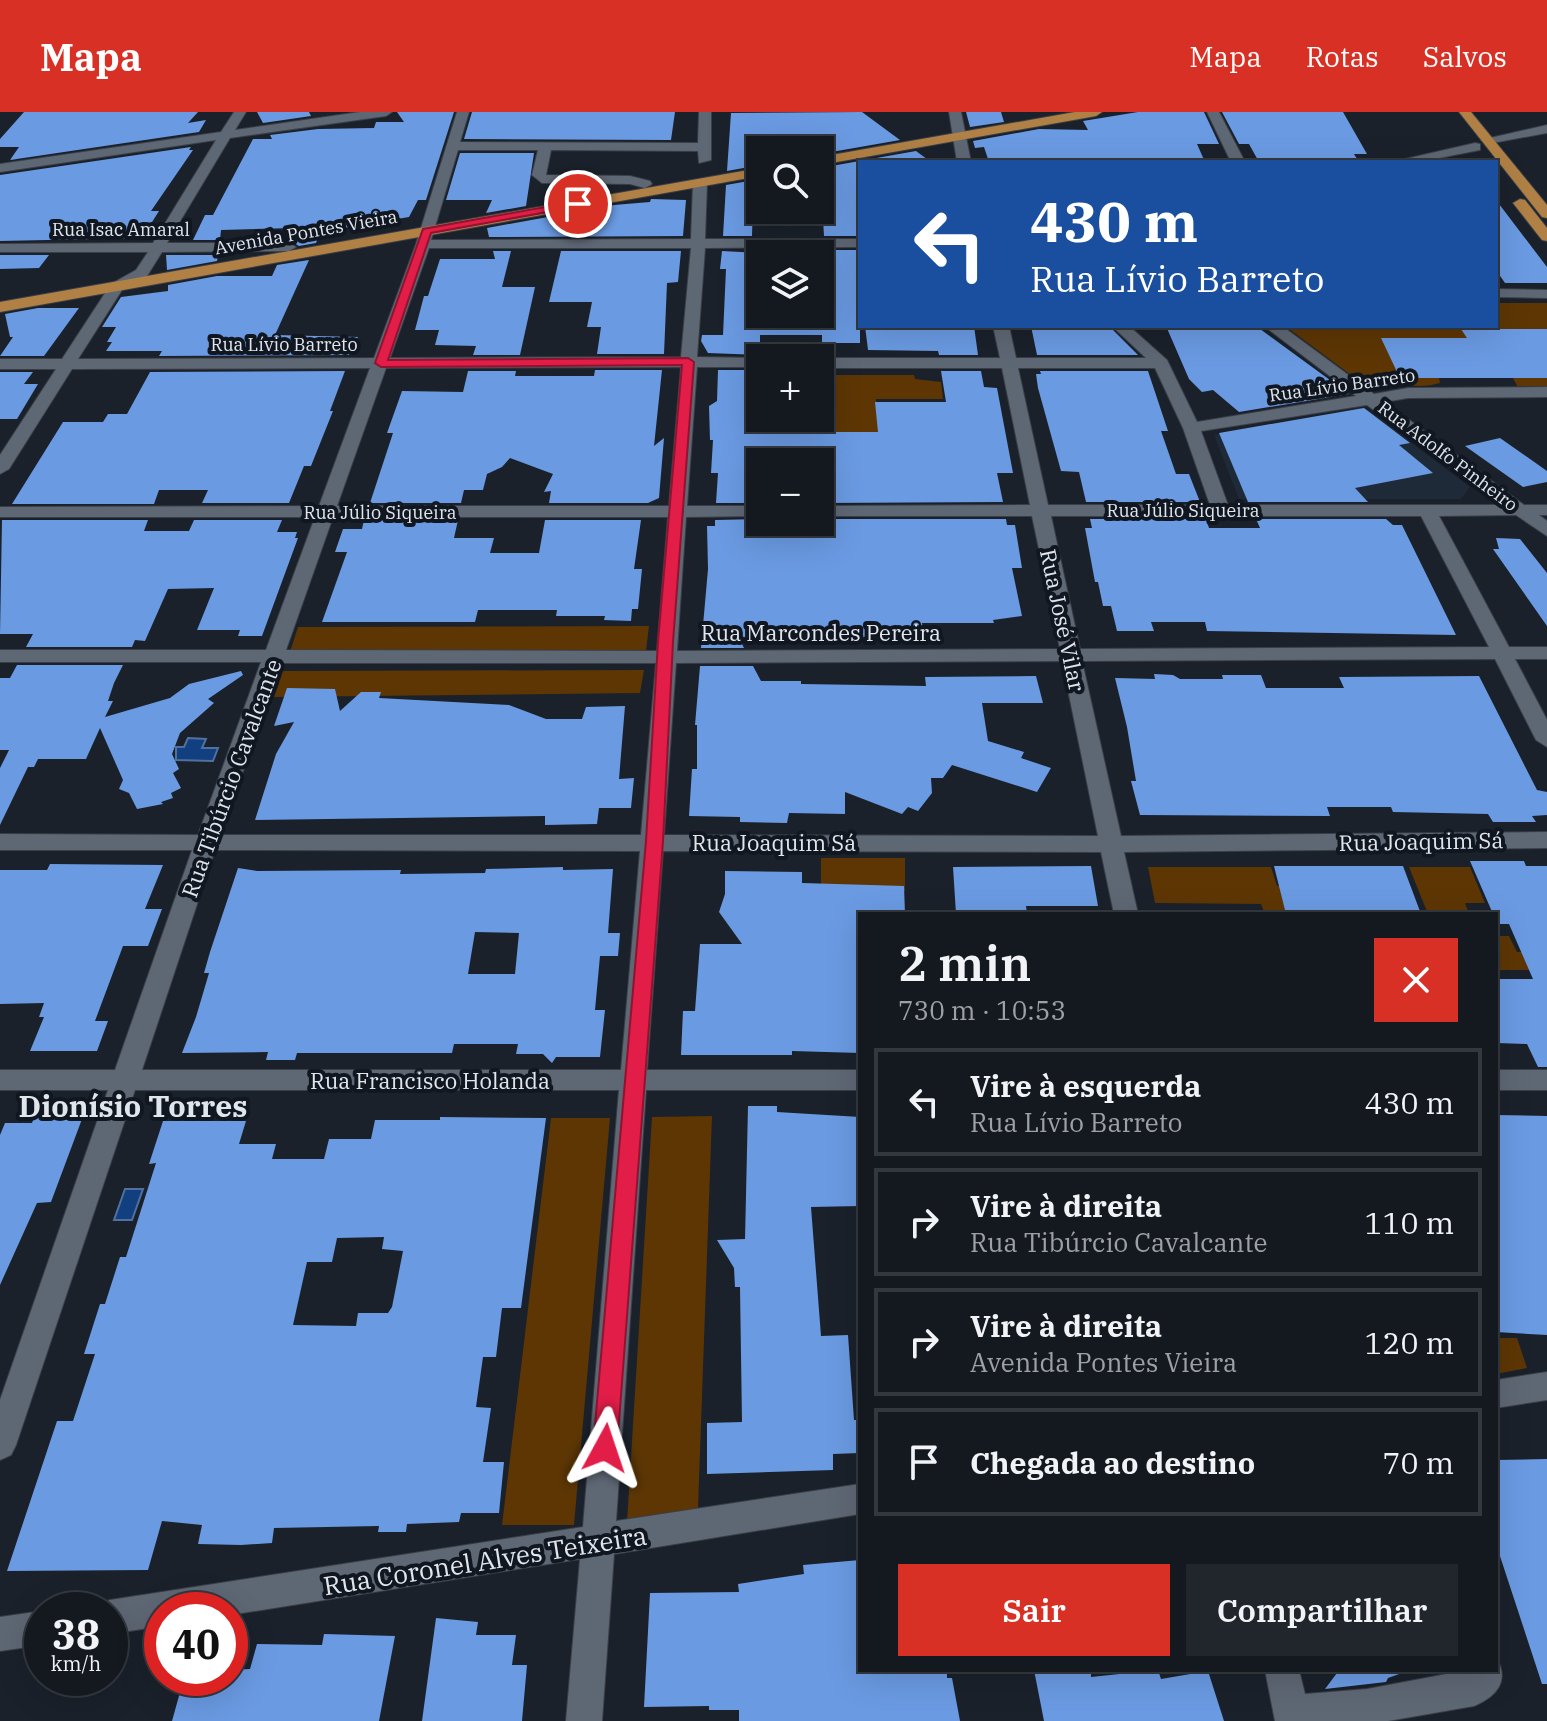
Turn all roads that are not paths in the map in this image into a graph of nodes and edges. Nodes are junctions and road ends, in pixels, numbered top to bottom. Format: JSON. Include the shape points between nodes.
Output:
{"nodes":[{"id":1,"x":240,"y":112,"type":"edge"},
{"id":2,"x":386,"y":112,"type":"edge"},
{"id":3,"x":463,"y":112,"type":"edge"},
{"id":4,"x":705,"y":112,"type":"edge"},
{"id":5,"x":955,"y":112,"type":"edge"},
{"id":6,"x":1055,"y":112,"type":"edge"},
{"id":7,"x":1096,"y":112,"type":"edge"},
{"id":8,"x":1213,"y":112,"type":"edge"},
{"id":9,"x":1447,"y":112,"type":"edge"},
{"id":10,"x":1465,"y":112,"type":"edge"},
{"id":11,"x":1547,"y":129,"type":"edge"},
{"id":12,"x":958,"y":133,"type":"junction"},
{"id":13,"x":225,"y":135,"type":"junction"},
{"id":14,"x":1481,"y":143,"type":"junction"},
{"id":15,"x":451,"y":146,"type":"junction"},
{"id":16,"x":545,"y":146,"type":"junction"},
{"id":17,"x":634,"y":146,"type":"junction"},
{"id":18,"x":704,"y":147,"type":"junction"},
{"id":19,"x":834,"y":152,"type":"edge"},
{"id":20,"x":859,"y":158,"type":"edge"},
{"id":21,"x":834,"y":160,"type":"edge"},
{"id":22,"x":964,"y":160,"type":"edge"},
{"id":23,"x":1237,"y":160,"type":"edge"},
{"id":24,"x":1408,"y":160,"type":"edge"},
{"id":25,"x":1486,"y":160,"type":"edge"},
{"id":26,"x":1497,"y":160,"type":"edge"},
{"id":27,"x":1498,"y":161,"type":"edge"},
{"id":28,"x":571,"y":164,"type":"dead end"},
{"id":29,"x":746,"y":167,"type":"edge"},
{"id":30,"x":0,"y":168,"type":"edge"},
{"id":31,"x":541,"y":172,"type":"junction"},
{"id":32,"x":746,"y":173,"type":"edge"},
{"id":33,"x":1498,"y":176,"type":"edge"},
{"id":34,"x":702,"y":178,"type":"junction"},
{"id":35,"x":630,"y":180,"type":"junction"},
{"id":36,"x":645,"y":184,"type":"junction"},
{"id":37,"x":578,"y":196,"type":"junction"},
{"id":38,"x":1547,"y":214,"type":"edge"},
{"id":39,"x":426,"y":232,"type":"junction"},
{"id":40,"x":1547,"y":237,"type":"edge"},
{"id":41,"x":858,"y":243,"type":"edge"},
{"id":42,"x":698,"y":245,"type":"junction"},
{"id":43,"x":158,"y":247,"type":"junction"},
{"id":44,"x":289,"y":247,"type":"junction"},
{"id":45,"x":0,"y":248,"type":"edge"},
{"id":46,"x":142,"y":273,"type":"junction"},
{"id":47,"x":116,"y":287,"type":"junction"},
{"id":48,"x":1498,"y":293,"type":"edge"},
{"id":49,"x":1547,"y":294,"type":"edge"},
{"id":50,"x":0,"y":298,"type":"edge"},
{"id":51,"x":0,"y":307,"type":"edge"},
{"id":52,"x":1001,"y":328,"type":"edge"},
{"id":53,"x":1122,"y":328,"type":"edge"},
{"id":54,"x":1275,"y":328,"type":"edge"},
{"id":55,"x":688,"y":362,"type":"junction"},
{"id":56,"x":746,"y":362,"type":"edge"},
{"id":57,"x":381,"y":363,"type":"junction"},
{"id":58,"x":834,"y":363,"type":"edge"},
{"id":59,"x":1161,"y":363,"type":"junction"},
{"id":60,"x":0,"y":364,"type":"edge"},
{"id":61,"x":69,"y":364,"type":"junction"},
{"id":62,"x":1010,"y":364,"type":"junction"},
{"id":63,"x":1547,"y":392,"type":"edge"},
{"id":64,"x":1373,"y":399,"type":"junction"},
{"id":65,"x":1191,"y":428,"type":"junction"},
{"id":66,"x":0,"y":469,"type":"edge"},
{"id":67,"x":1038,"y":510,"type":"junction"},
{"id":68,"x":1221,"y":510,"type":"junction"},
{"id":69,"x":1427,"y":510,"type":"junction"},
{"id":70,"x":1519,"y":510,"type":"junction"},
{"id":71,"x":1547,"y":510,"type":"edge"},
{"id":72,"x":327,"y":511,"type":"junction"},
{"id":73,"x":746,"y":511,"type":"edge"},
{"id":74,"x":834,"y":511,"type":"edge"},
{"id":75,"x":0,"y":512,"type":"edge"},
{"id":76,"x":676,"y":512,"type":"junction"},
{"id":77,"x":1547,"y":530,"type":"edge"},
{"id":78,"x":1502,"y":653,"type":"junction"},
{"id":79,"x":1547,"y":653,"type":"edge"},
{"id":80,"x":1070,"y":654,"type":"junction"},
{"id":81,"x":0,"y":656,"type":"edge"},
{"id":82,"x":275,"y":656,"type":"junction"},
{"id":83,"x":665,"y":657,"type":"junction"},
{"id":84,"x":1547,"y":740,"type":"edge"},
{"id":85,"x":1547,"y":840,"type":"edge"},
{"id":86,"x":654,"y":841,"type":"junction"},
{"id":87,"x":0,"y":842,"type":"edge"},
{"id":88,"x":206,"y":843,"type":"junction"},
{"id":89,"x":1111,"y":844,"type":"junction"},
{"id":90,"x":1126,"y":912,"type":"edge"},
{"id":91,"x":125,"y":1079,"type":"junction"},
{"id":92,"x":0,"y":1080,"type":"edge"},
{"id":93,"x":634,"y":1080,"type":"junction"},
{"id":94,"x":858,"y":1080,"type":"edge"},
{"id":95,"x":1498,"y":1080,"type":"edge"},
{"id":96,"x":1547,"y":1080,"type":"edge"},
{"id":97,"x":1547,"y":1386,"type":"edge"},
{"id":98,"x":1498,"y":1394,"type":"edge"},
{"id":99,"x":0,"y":1445,"type":"edge"},
{"id":100,"x":858,"y":1499,"type":"edge"},
{"id":101,"x":597,"y":1543,"type":"junction"},
{"id":102,"x":128,"y":1614,"type":"edge"},
{"id":103,"x":24,"y":1631,"type":"edge"},
{"id":104,"x":0,"y":1634,"type":"edge"},
{"id":105,"x":1282,"y":1672,"type":"edge"},
{"id":106,"x":1485,"y":1672,"type":"edge"},
{"id":107,"x":1292,"y":1717,"type":"edge"},
{"id":108,"x":584,"y":1721,"type":"edge"}],
"edges":[{"from":1,"to":13,"type":"street"},
{"from":2,"to":13,"type":"street"},
{"from":3,"to":15,"type":"street","name":"Rua Tibúrcio Cavalcante"},
{"from":4,"to":18,"type":"street"},
{"from":5,"to":12,"type":"street"},
{"from":6,"to":12,"type":"main road"},
{"from":7,"to":12,"type":"main road"},
{"from":8,"to":23,"type":"street"},
{"from":9,"to":14,"type":"main road"},
{"from":10,"to":14,"type":"main road"},
{"from":11,"to":14,"type":"street"},
{"from":12,"to":19,"type":"main road"},
{"from":12,"to":20,"type":"main road"},
{"from":12,"to":22,"type":"street"},
{"from":13,"to":30,"type":"street"},
{"from":13,"to":43,"type":"street"},
{"from":14,"to":24,"type":"street"},
{"from":14,"to":25,"type":"main road"},
{"from":14,"to":26,"type":"main road"},
{"from":15,"to":16,"type":"street"},
{"from":15,"to":39,"type":"street","name":"Rua Tibúrcio Cavalcante"},
{"from":16,"to":17,"type":"street"},
{"from":16,"to":31,"type":"street"},
{"from":17,"to":18,"type":"street"},
{"from":17,"to":35,"type":"street"},
{"from":18,"to":34,"type":"street"},
{"from":20,"to":21,"type":"main road"},
{"from":27,"to":38,"type":"main road"},
{"from":28,"to":31,"type":"street"},
{"from":29,"to":34,"type":"main road","name":"Avenida Pontes Vieira"},
{"from":31,"to":35,"type":"street"},
{"from":31,"to":37,"type":"street","via":[[538,191]]},
{"from":32,"to":34,"type":"main road","name":"Avenida Pontes Vieira"},
{"from":33,"to":40,"type":"main road"},
{"from":34,"to":36,"type":"main road","name":"Avenida Pontes Vieira"},
{"from":34,"to":39,"type":"main road","name":"Avenida Pontes Vieira"},
{"from":34,"to":42,"type":"street"},
{"from":35,"to":36,"type":"street"},
{"from":36,"to":37,"type":"main road","name":"Avenida Pontes Vieira"},
{"from":37,"to":39,"type":"main road","name":"Avenida Pontes Vieira"},
{"from":39,"to":42,"type":"street"},
{"from":39,"to":44,"type":"main road","name":"Avenida Pontes Vieira"},
{"from":39,"to":47,"type":"main road","name":"Avenida Pontes Vieira"},
{"from":39,"to":57,"type":"street","name":"Rua Tibúrcio Cavalcante"},
{"from":41,"to":42,"type":"street"},
{"from":42,"to":55,"type":"street"},
{"from":43,"to":44,"type":"street","name":"Rua Isac Amaral"},
{"from":43,"to":45,"type":"street","name":"Rua Isac Amaral"},
{"from":43,"to":46,"type":"street"},
{"from":44,"to":46,"type":"main road","name":"Avenida Pontes Vieira"},
{"from":46,"to":47,"type":"street"},
{"from":46,"to":50,"type":"main road","name":"Avenida Pontes Vieira"},
{"from":47,"to":51,"type":"main road","name":"Avenida Pontes Vieira"},
{"from":47,"to":61,"type":"street"},
{"from":48,"to":49,"type":"street"},
{"from":52,"to":62,"type":"street","name":"Rua José Vilar"},
{"from":53,"to":59,"type":"street"},
{"from":54,"to":64,"type":"street","name":"Rua Adolfo Pinheiro"},
{"from":55,"to":56,"type":"street","name":"Rua Lívio Barreto"},
{"from":55,"to":57,"type":"street","name":"Rua Lívio Barreto"},
{"from":55,"to":76,"type":"street"},
{"from":57,"to":61,"type":"street","name":"Rua Lívio Barreto"},
{"from":57,"to":72,"type":"street","name":"Rua Tibúrcio Cavalcante"},
{"from":58,"to":62,"type":"street"},
{"from":59,"to":62,"type":"street"},
{"from":59,"to":65,"type":"street"},
{"from":60,"to":61,"type":"street","name":"Rua Lívio Barreto"},
{"from":61,"to":66,"type":"street"},
{"from":62,"to":67,"type":"street","name":"Rua José Vilar"},
{"from":63,"to":64,"type":"street","name":"Rua Lívio Barreto","via":[[1408,393]]},
{"from":64,"to":65,"type":"street","name":"Rua Lívio Barreto"},
{"from":64,"to":70,"type":"street","name":"Rua Adolfo Pinheiro"},
{"from":65,"to":68,"type":"street"},
{"from":67,"to":68,"type":"street","name":"Rua Júlio Siqueira"},
{"from":67,"to":74,"type":"street","name":"Rua Júlio Siqueira"},
{"from":67,"to":80,"type":"street","name":"Rua José Vilar"},
{"from":68,"to":69,"type":"street","name":"Rua Júlio Siqueira"},
{"from":69,"to":70,"type":"street","name":"Rua Júlio Siqueira"},
{"from":69,"to":78,"type":"street"},
{"from":70,"to":71,"type":"street","name":"Rua Júlio Siqueira"},
{"from":70,"to":77,"type":"street","name":"Rua Adolfo Pinheiro"},
{"from":72,"to":75,"type":"street","name":"Rua Júlio Siqueira"},
{"from":72,"to":76,"type":"street","name":"Rua Júlio Siqueira"},
{"from":72,"to":82,"type":"street","name":"Rua Tibúrcio Cavalcante"},
{"from":73,"to":76,"type":"street","name":"Rua Júlio Siqueira"},
{"from":76,"to":83,"type":"street"},
{"from":78,"to":79,"type":"street","name":"Rua Marcondes Pereira"},
{"from":78,"to":80,"type":"street","name":"Rua Marcondes Pereira"},
{"from":78,"to":84,"type":"street"},
{"from":80,"to":83,"type":"street","name":"Rua Marcondes Pereira"},
{"from":80,"to":89,"type":"street","name":"Rua José Vilar"},
{"from":81,"to":82,"type":"street","name":"Rua Marcondes Pereira"},
{"from":82,"to":83,"type":"street","name":"Rua Marcondes Pereira"},
{"from":82,"to":88,"type":"street","name":"Rua Tibúrcio Cavalcante"},
{"from":83,"to":86,"type":"street"},
{"from":85,"to":89,"type":"street","name":"Rua Joaquim Sá"},
{"from":86,"to":88,"type":"street","name":"Rua Joaquim Sá"},
{"from":86,"to":89,"type":"street","name":"Rua Joaquim Sá"},
{"from":86,"to":93,"type":"street"},
{"from":87,"to":88,"type":"street","name":"Rua Joaquim Sá"},
{"from":88,"to":91,"type":"street","name":"Rua Tibúrcio Cavalcante"},
{"from":89,"to":90,"type":"street","name":"Rua José Vilar"},
{"from":91,"to":92,"type":"street","name":"Rua Francisco Holanda"},
{"from":91,"to":93,"type":"street","name":"Rua Francisco Holanda"},
{"from":91,"to":99,"type":"street","name":"Rua Tibúrcio Cavalcante"},
{"from":93,"to":94,"type":"street","name":"Rua Francisco Holanda"},
{"from":93,"to":101,"type":"street"},
{"from":95,"to":96,"type":"street"},
{"from":97,"to":98,"type":"street"},
{"from":100,"to":101,"type":"street","name":"Rua Coronel Alves Teixeira"},
{"from":101,"to":102,"type":"street","name":"Rua Coronel Alves Teixeira"},
{"from":101,"to":108,"type":"street"},
{"from":103,"to":104,"type":"street"},
{"from":105,"to":107,"type":"street"},
{"from":106,"to":107,"type":"street","via":[[1485,1681],[1474,1688]]}]}
